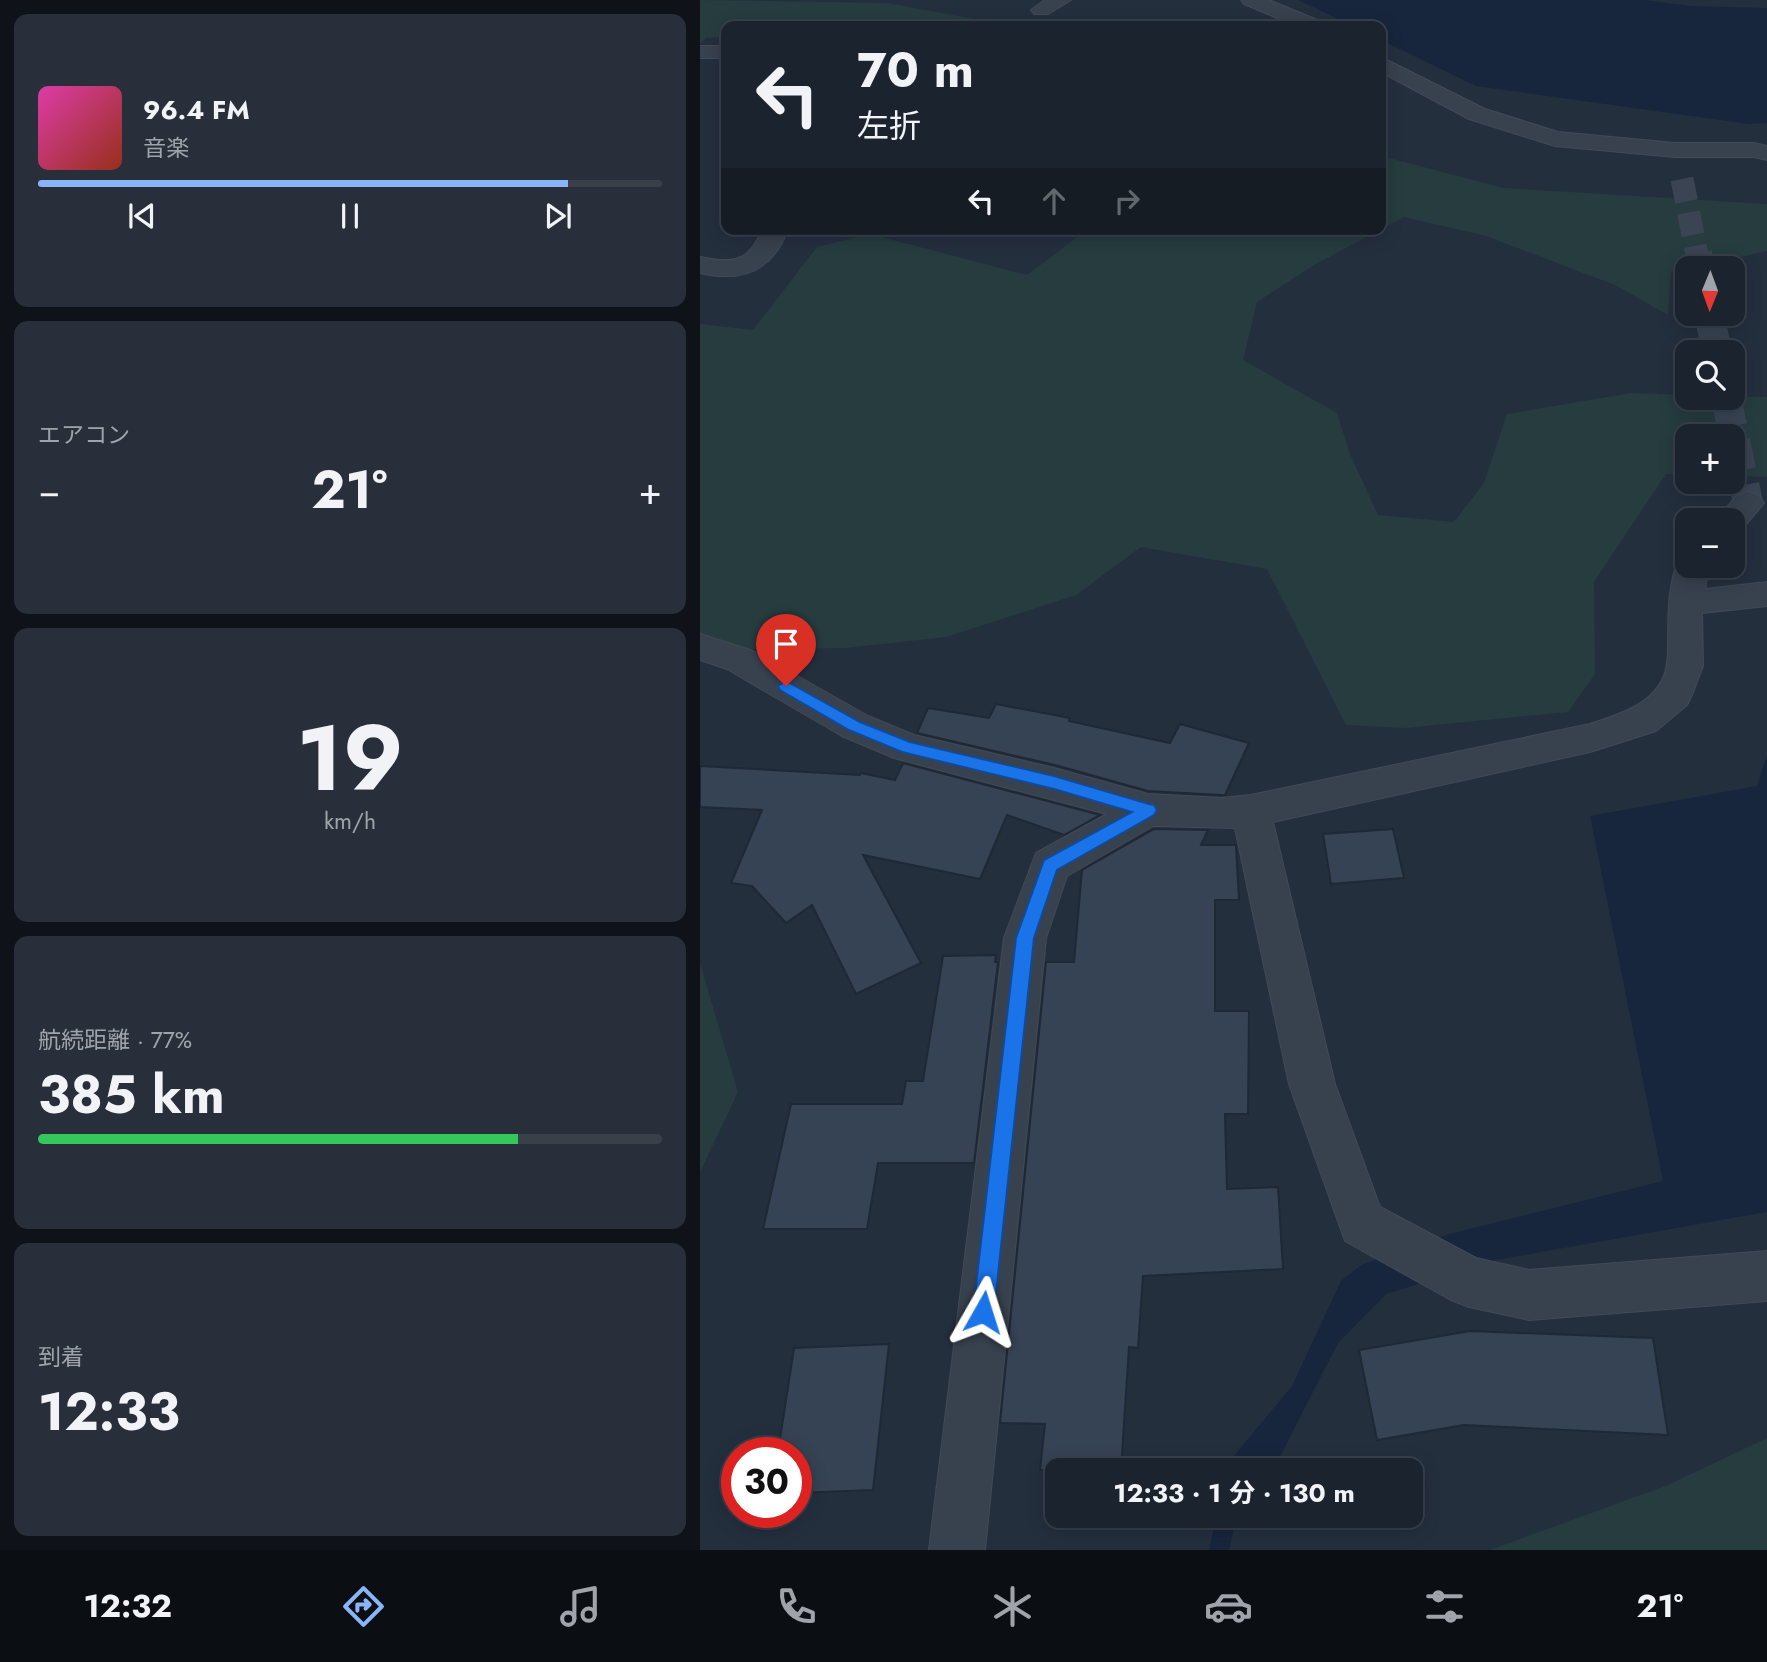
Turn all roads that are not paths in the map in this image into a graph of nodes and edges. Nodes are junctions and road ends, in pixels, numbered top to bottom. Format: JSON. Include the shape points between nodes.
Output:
{"nodes":[{"id":1,"x":1061,"y":0,"type":"edge"},
{"id":2,"x":1251,"y":0,"type":"edge"},
{"id":3,"x":1041,"y":10,"type":"dead end"},
{"id":4,"x":1303,"y":21,"type":"edge"},
{"id":5,"x":700,"y":52,"type":"edge"},
{"id":6,"x":721,"y":52,"type":"edge"},
{"id":7,"x":1386,"y":66,"type":"edge"},
{"id":8,"x":1767,"y":153,"type":"edge"},
{"id":9,"x":773,"y":235,"type":"edge"},
{"id":10,"x":700,"y":265,"type":"edge"},
{"id":11,"x":1690,"y":578,"type":"edge"},
{"id":12,"x":1767,"y":594,"type":"edge"},
{"id":13,"x":1685,"y":603,"type":"junction"},
{"id":14,"x":700,"y":646,"type":"edge"},
{"id":15,"x":1149,"y":810,"type":"junction"},
{"id":16,"x":1251,"y":811,"type":"junction"},
{"id":17,"x":1767,"y":1276,"type":"edge"},
{"id":18,"x":957,"y":1550,"type":"edge"}],
"edges":[{"from":1,"to":3,"type":"street"},
{"from":2,"to":4,"type":"street"},
{"from":5,"to":6,"type":"street"},
{"from":7,"to":8,"type":"street","via":[[1477,114],[1555,138],[1677,160],[1754,150]]},
{"from":9,"to":10,"type":"street","via":[[767,250],[741,266]]},
{"from":11,"to":13,"type":"street"},
{"from":12,"to":13,"type":"street"},
{"from":13,"to":16,"type":"street","via":[[1685,666],[1674,695],[1643,721],[1590,738]]},
{"from":14,"to":15,"type":"street","via":[[740,660],[855,726],[907,748]]},
{"from":15,"to":16,"type":"street"},
{"from":15,"to":18,"type":"street","via":[[1050,865],[1025,938]]},
{"from":16,"to":17,"type":"street","via":[[1312,1084],[1362,1224],[1469,1282],[1529,1295]]}]}
